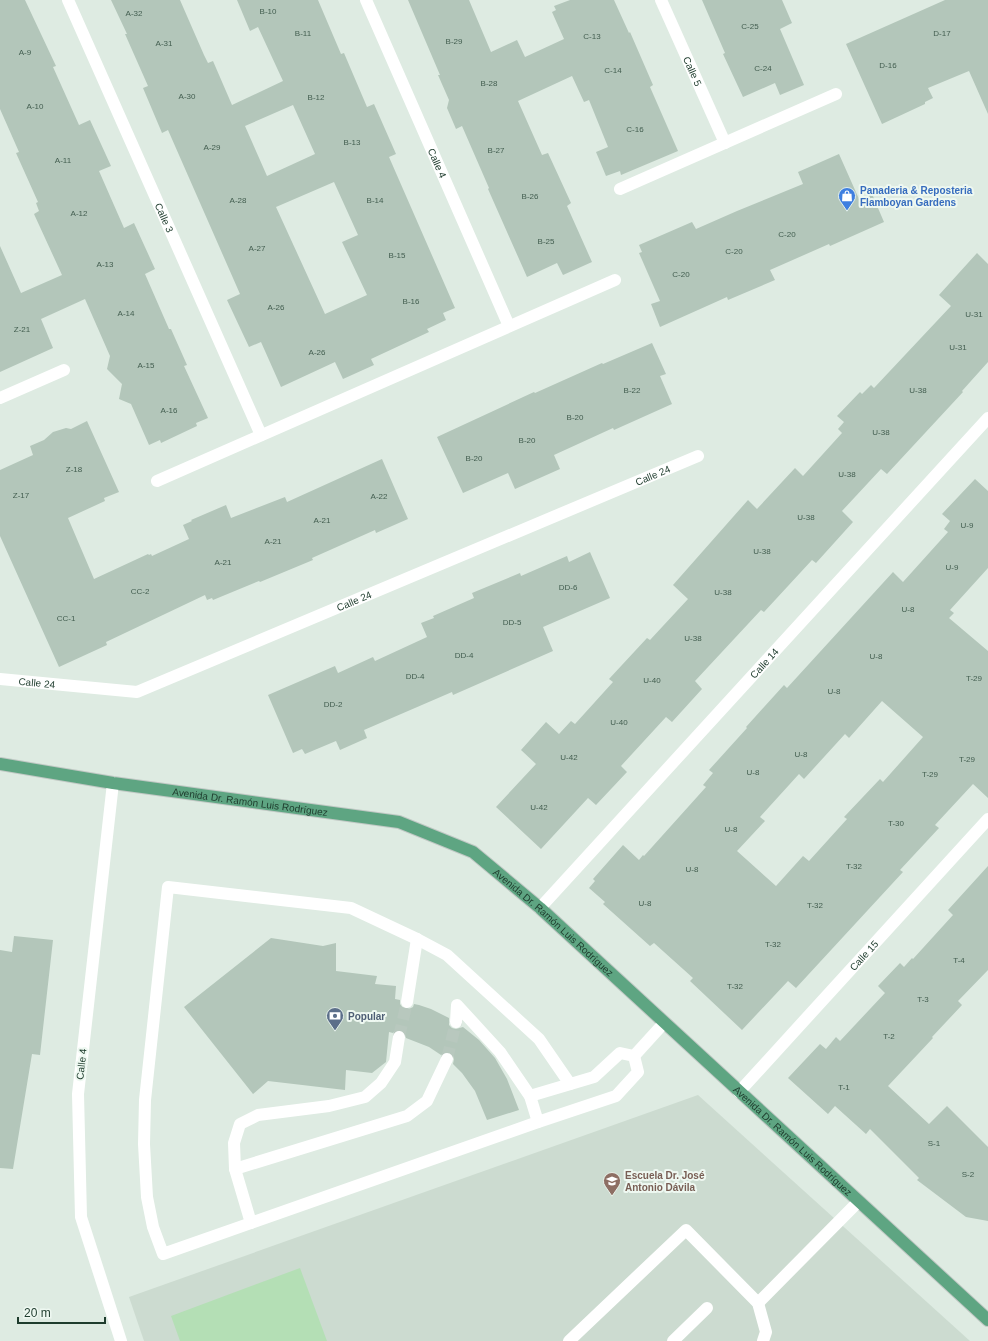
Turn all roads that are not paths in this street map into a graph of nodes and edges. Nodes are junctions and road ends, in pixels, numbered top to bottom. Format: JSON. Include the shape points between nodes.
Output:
{"nodes":[{"id":1,"x":68,"y":0,"type":"edge"},
{"id":2,"x":366,"y":0,"type":"edge"},
{"id":3,"x":661,"y":0,"type":"edge"},
{"id":4,"x":836,"y":94,"type":"dead end"},
{"id":5,"x":725,"y":143,"type":"junction"},
{"id":6,"x":620,"y":189,"type":"dead end"},
{"id":7,"x":615,"y":280,"type":"dead end"},
{"id":8,"x":509,"y":326,"type":"junction"},
{"id":9,"x":64,"y":370,"type":"dead end"},
{"id":10,"x":0,"y":398,"type":"edge"},
{"id":11,"x":988,"y":418,"type":"edge"},
{"id":12,"x":261,"y":435,"type":"junction"},
{"id":13,"x":698,"y":456,"type":"dead end"},
{"id":14,"x":157,"y":481,"type":"dead end"},
{"id":15,"x":0,"y":679,"type":"edge"},
{"id":16,"x":0,"y":764,"type":"edge"},
{"id":17,"x":113,"y":783,"type":"junction"},
{"id":18,"x":988,"y":820,"type":"edge"},
{"id":19,"x":540,"y":908,"type":"junction"},
{"id":20,"x":417,"y":939,"type":"junction"},
{"id":21,"x":407,"y":1002,"type":"tunnel mouth"},
{"id":22,"x":456,"y":1022,"type":"tunnel mouth"},
{"id":23,"x":664,"y":1023,"type":"junction"},
{"id":24,"x":399,"y":1037,"type":"tunnel mouth"},
{"id":25,"x":634,"y":1056,"type":"junction"},
{"id":26,"x":447,"y":1059,"type":"tunnel mouth"},
{"id":27,"x":570,"y":1084,"type":"junction"},
{"id":28,"x":739,"y":1092,"type":"junction"},
{"id":29,"x":530,"y":1096,"type":"junction"},
{"id":30,"x":538,"y":1122,"type":"junction"},
{"id":31,"x":235,"y":1168,"type":"junction"},
{"id":32,"x":858,"y":1202,"type":"junction"},
{"id":33,"x":251,"y":1223,"type":"junction"},
{"id":34,"x":758,"y":1303,"type":"junction"},
{"id":35,"x":707,"y":1308,"type":"dead end"},
{"id":36,"x":988,"y":1320,"type":"edge"},
{"id":37,"x":121,"y":1341,"type":"edge"},
{"id":38,"x":569,"y":1341,"type":"edge"},
{"id":39,"x":673,"y":1341,"type":"edge"},
{"id":40,"x":762,"y":1341,"type":"edge"}],
"edges":[{"from":1,"to":12,"type":"street","name":"Calle 3"},
{"from":2,"to":8,"type":"street","name":"Calle 4"},
{"from":3,"to":5,"type":"street","name":"Calle 5"},
{"from":4,"to":5,"type":"street"},
{"from":5,"to":6,"type":"street"},
{"from":7,"to":8,"type":"street"},
{"from":8,"to":12,"type":"street"},
{"from":9,"to":10,"type":"street"},
{"from":11,"to":19,"type":"street","name":"Calle 14"},
{"from":12,"to":14,"type":"street"},
{"from":13,"to":15,"type":"street","name":"Calle 24","via":[[137,692]]},
{"from":16,"to":17,"type":"main road","name":"Avenida Dr. Ramón Luis Rodríguez"},
{"from":17,"to":19,"type":"main road","name":"Avenida Dr. Ramón Luis Rodríguez","via":[[399,822],[473,852]]},
{"from":17,"to":37,"type":"street","name":"Calle 4","via":[[78,1094],[81,1217]]},
{"from":18,"to":28,"type":"street","name":"Calle 15"},
{"from":19,"to":23,"type":"main road","name":"Avenida Dr. Ramón Luis Rodríguez"},
{"from":20,"to":21,"type":"street"},
{"from":20,"to":27,"type":"street","via":[[447,954],[538,1039]]},
{"from":20,"to":33,"type":"street","via":[[351,908],[168,887],[145,1100],[144,1144],[153,1227],[163,1254]]},
{"from":22,"to":29,"type":"street","via":[[456,1005],[500,1052]]},
{"from":23,"to":25,"type":"street"},
{"from":23,"to":28,"type":"main road","name":"Avenida Dr. Ramón Luis Rodríguez"},
{"from":24,"to":31,"type":"street","via":[[395,1062],[381,1083],[365,1097],[329,1106],[258,1115],[240,1124],[234,1143]]},
{"from":25,"to":27,"type":"street","via":[[620,1053],[594,1077]]},
{"from":25,"to":30,"type":"street","via":[[638,1072],[616,1096]]},
{"from":26,"to":31,"type":"street","via":[[427,1101],[407,1116]]},
{"from":27,"to":29,"type":"street"},
{"from":28,"to":32,"type":"main road","name":"Avenida Dr. Ramón Luis Rodríguez"},
{"from":29,"to":30,"type":"street"},
{"from":30,"to":33,"type":"street"},
{"from":31,"to":33,"type":"street"},
{"from":32,"to":34,"type":"street"},
{"from":32,"to":36,"type":"main road","name":"Avenida Dr. Ramón Luis Rodríguez"},
{"from":34,"to":38,"type":"street","via":[[686,1230]]},
{"from":34,"to":40,"type":"street","via":[[766,1332]]},
{"from":35,"to":39,"type":"street"}]}
